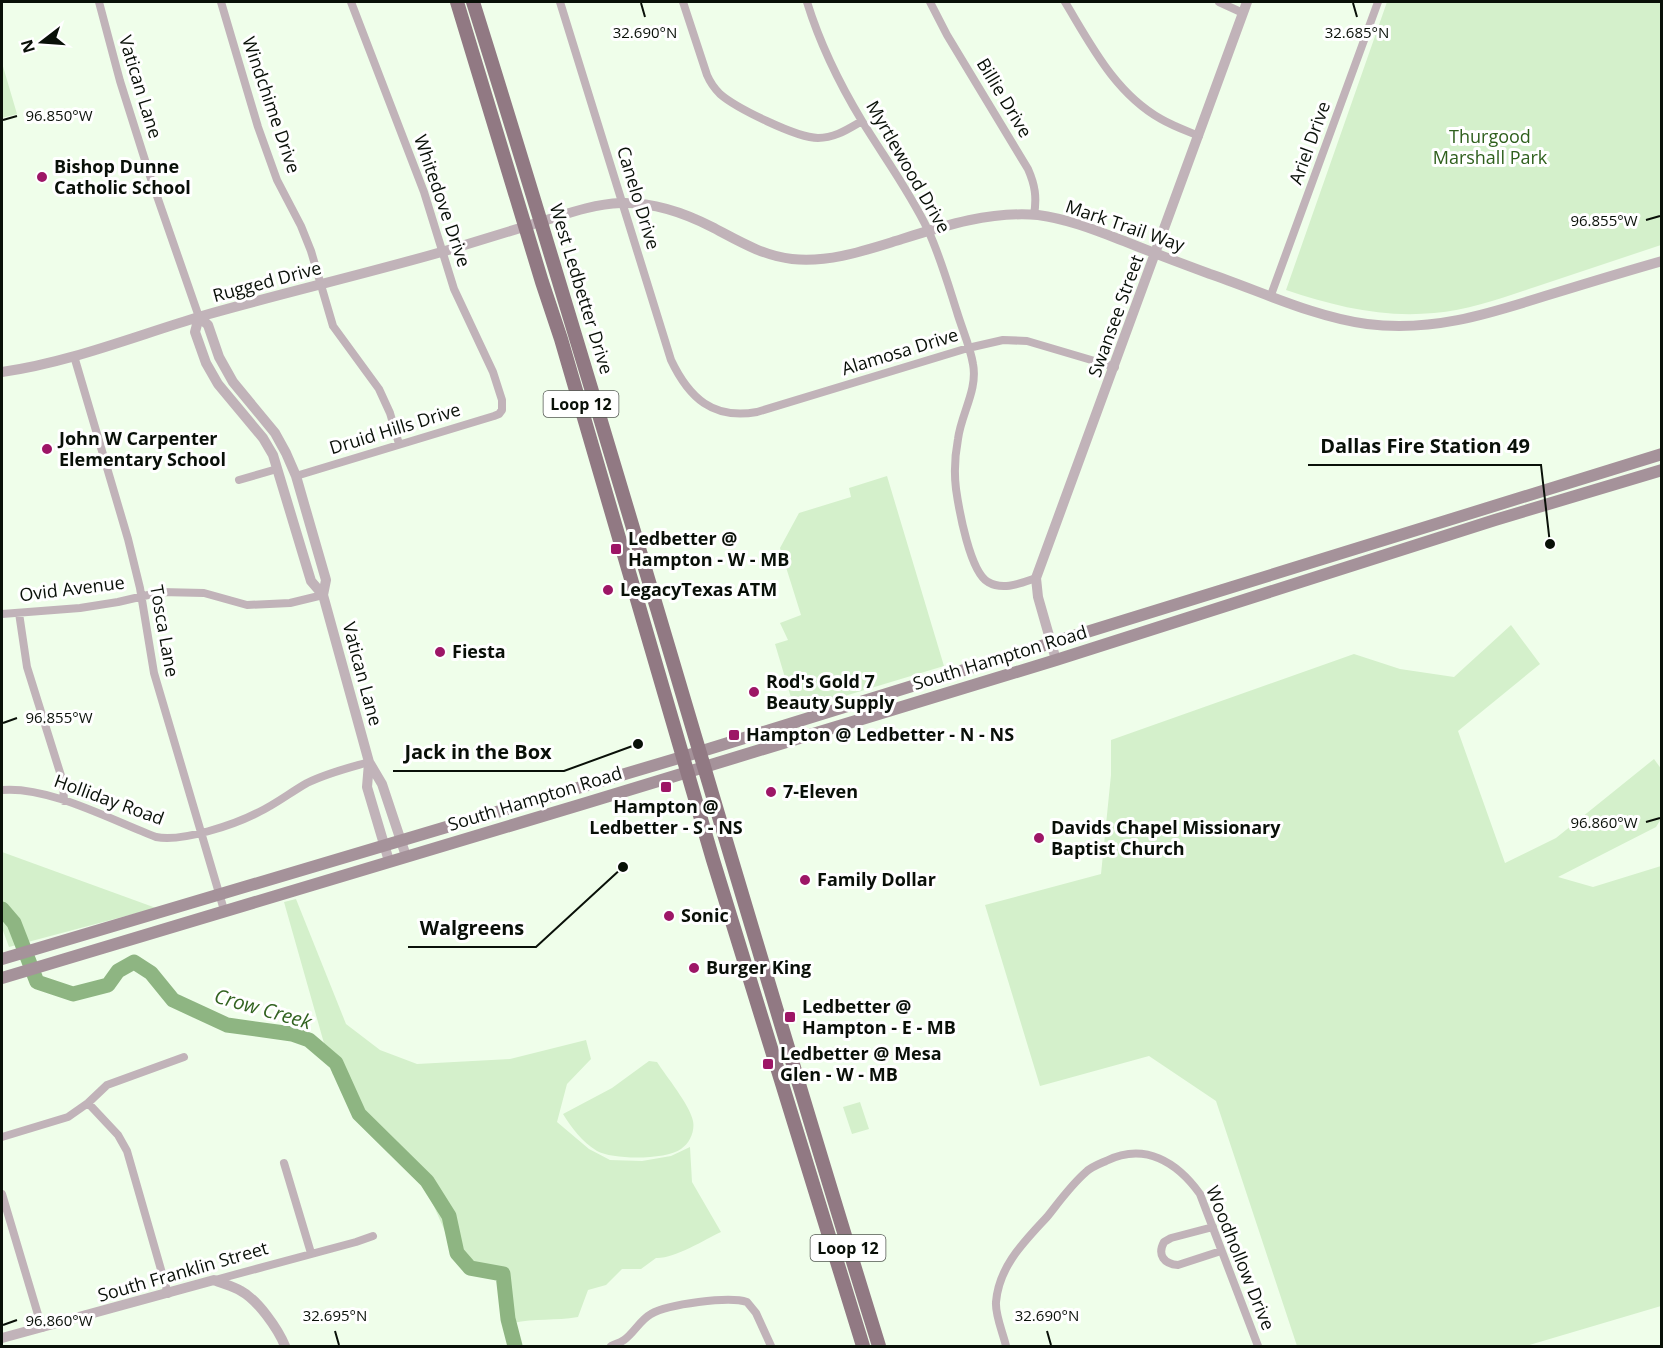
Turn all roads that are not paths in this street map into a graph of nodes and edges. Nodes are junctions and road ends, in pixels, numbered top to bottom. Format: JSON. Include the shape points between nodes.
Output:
{"nodes":[{"id":1,"x":99,"y":2,"type":"edge"},
{"id":2,"x":221,"y":2,"type":"edge"},
{"id":3,"x":351,"y":2,"type":"edge"},
{"id":4,"x":457,"y":2,"type":"edge"},
{"id":5,"x":473,"y":2,"type":"edge"},
{"id":6,"x":560,"y":2,"type":"edge"},
{"id":7,"x":683,"y":2,"type":"edge"},
{"id":8,"x":807,"y":2,"type":"edge"},
{"id":9,"x":930,"y":2,"type":"edge"},
{"id":10,"x":1065,"y":2,"type":"edge"},
{"id":11,"x":1219,"y":2,"type":"edge"},
{"id":12,"x":1247,"y":2,"type":"edge"},
{"id":13,"x":1378,"y":2,"type":"edge"},
{"id":14,"x":1243,"y":13,"type":"junction"},
{"id":15,"x":861,"y":121,"type":"junction"},
{"id":16,"x":1199,"y":136,"type":"junction"},
{"id":17,"x":622,"y":203,"type":"junction"},
{"id":18,"x":1034,"y":215,"type":"junction"},
{"id":19,"x":542,"y":221,"type":"junction"},
{"id":20,"x":525,"y":226,"type":"junction"},
{"id":21,"x":928,"y":230,"type":"junction"},
{"id":22,"x":444,"y":251,"type":"junction"},
{"id":23,"x":1156,"y":254,"type":"junction"},
{"id":24,"x":1662,"y":261,"type":"edge"},
{"id":25,"x":321,"y":284,"type":"junction"},
{"id":26,"x":1271,"y":295,"type":"junction"},
{"id":27,"x":199,"y":317,"type":"junction"},
{"id":28,"x":968,"y":348,"type":"junction"},
{"id":29,"x":74,"y":356,"type":"junction"},
{"id":30,"x":1115,"y":367,"type":"junction"},
{"id":31,"x":2,"y":372,"type":"edge"},
{"id":32,"x":697,"y":399,"type":"joint"},
{"id":33,"x":502,"y":410,"type":"joint"},
{"id":34,"x":399,"y":444,"type":"junction"},
{"id":35,"x":1662,"y":454,"type":"edge"},
{"id":36,"x":277,"y":469,"type":"junction"},
{"id":37,"x":1662,"y":470,"type":"edge"},
{"id":38,"x":296,"y":476,"type":"junction"},
{"id":39,"x":239,"y":480,"type":"dead end"},
{"id":40,"x":1493,"y":514,"type":"junction"},
{"id":41,"x":1036,"y":578,"type":"junction"},
{"id":42,"x":323,"y":595,"type":"junction"},
{"id":43,"x":141,"y":597,"type":"junction"},
{"id":44,"x":1165,"y":608,"type":"junction"},
{"id":45,"x":19,"y":613,"type":"junction"},
{"id":46,"x":2,"y":614,"type":"edge"},
{"id":47,"x":661,"y":623,"type":"junction"},
{"id":48,"x":1169,"y":624,"type":"junction"},
{"id":49,"x":644,"y":626,"type":"junction"},
{"id":50,"x":1051,"y":643,"type":"junction"},
{"id":51,"x":1056,"y":660,"type":"junction"},
{"id":52,"x":934,"y":679,"type":"junction"},
{"id":53,"x":936,"y":695,"type":"junction"},
{"id":54,"x":699,"y":752,"type":"junction"},
{"id":55,"x":682,"y":757,"type":"junction"},
{"id":56,"x":369,"y":762,"type":"junction"},
{"id":57,"x":703,"y":768,"type":"junction"},
{"id":58,"x":687,"y":772,"type":"junction"},
{"id":59,"x":2,"y":790,"type":"edge"},
{"id":60,"x":64,"y":801,"type":"junction"},
{"id":61,"x":463,"y":822,"type":"junction"},
{"id":62,"x":200,"y":833,"type":"junction"},
{"id":63,"x":468,"y":838,"type":"junction"},
{"id":64,"x":401,"y":841,"type":"junction"},
{"id":65,"x":385,"y":845,"type":"junction"},
{"id":66,"x":406,"y":856,"type":"junction"},
{"id":67,"x":389,"y":861,"type":"junction"},
{"id":68,"x":219,"y":895,"type":"junction"},
{"id":69,"x":224,"y":910,"type":"junction"},
{"id":70,"x":753,"y":930,"type":"junction"},
{"id":71,"x":736,"y":936,"type":"junction"},
{"id":72,"x":4,"y":958,"type":"edge"},
{"id":73,"x":6,"y":976,"type":"edge"},
{"id":74,"x":772,"y":1049,"type":"junction"},
{"id":75,"x":184,"y":1057,"type":"dead end"},
{"id":76,"x":802,"y":1098,"type":"junction"},
{"id":77,"x":88,"y":1103,"type":"junction"},
{"id":78,"x":2,"y":1137,"type":"edge"},
{"id":79,"x":800,"y":1138,"type":"junction"},
{"id":80,"x":284,"y":1163,"type":"dead end"},
{"id":81,"x":826,"y":1175,"type":"junction"},
{"id":82,"x":2,"y":1194,"type":"edge"},
{"id":83,"x":1213,"y":1227,"type":"junction"},
{"id":84,"x":372,"y":1236,"type":"dead end"},
{"id":85,"x":1221,"y":1251,"type":"junction"},
{"id":86,"x":311,"y":1252,"type":"junction"},
{"id":87,"x":214,"y":1280,"type":"junction"},
{"id":88,"x":168,"y":1294,"type":"junction"},
{"id":89,"x":42,"y":1328,"type":"junction"},
{"id":90,"x":2,"y":1338,"type":"edge"},
{"id":91,"x":285,"y":1347,"type":"edge"},
{"id":92,"x":611,"y":1347,"type":"edge"},
{"id":93,"x":771,"y":1347,"type":"edge"},
{"id":94,"x":863,"y":1347,"type":"edge"},
{"id":95,"x":879,"y":1347,"type":"edge"},
{"id":96,"x":1006,"y":1347,"type":"edge"},
{"id":97,"x":1258,"y":1347,"type":"edge"}],
"edges":[{"from":1,"to":27,"type":"street","name":"Vatican Lane","via":[[150,177]]},
{"from":2,"to":25,"type":"street","name":"Windchime Drive","via":[[261,138],[301,226]]},
{"from":3,"to":22,"type":"street","name":"Whitedove Drive"},
{"from":4,"to":20,"type":"main road","name":"West Ledbetter Drive","number":"Loop 12"},
{"from":5,"to":19,"type":"main road","name":"West Ledbetter Drive","number":"Loop 12"},
{"from":6,"to":17,"type":"street","name":"Canelo Drive"},
{"from":7,"to":15,"type":"street","via":[[712,86],[729,101],[804,136],[830,136]]},
{"from":8,"to":15,"type":"street","name":"Myrtlewood Drive","via":[[827,59]]},
{"from":9,"to":18,"type":"street","name":"Billie Drive","via":[[1028,169],[1035,185]]},
{"from":10,"to":16,"type":"street","via":[[1117,82],[1161,120]]},
{"from":11,"to":14,"type":"street"},
{"from":12,"to":14,"type":"street","name":"Swansee Street"},
{"from":13,"to":26,"type":"street","name":"Ariel Drive"},
{"from":14,"to":16,"type":"street","name":"Swansee Street"},
{"from":15,"to":21,"type":"street","name":"Myrtlewood Drive"},
{"from":16,"to":23,"type":"street","name":"Swansee Street"},
{"from":17,"to":19,"type":"street","name":"Mark Trail Way"},
{"from":17,"to":21,"type":"street","name":"Mark Trail Way","via":[[649,204],[675,211],[749,246],[788,259],[838,257]]},
{"from":17,"to":32,"type":"street","name":"Canelo Drive","via":[[671,360]]},
{"from":18,"to":21,"type":"street","name":"Mark Trail Way","via":[[999,215]]},
{"from":18,"to":23,"type":"street","name":"Mark Trail Way","via":[[1081,226]]},
{"from":19,"to":20,"type":"street","name":"Rugged Drive"},
{"from":19,"to":47,"type":"main road","name":"West Ledbetter Drive","number":"Loop 12"},
{"from":20,"to":22,"type":"street","name":"Rugged Drive"},
{"from":20,"to":49,"type":"main road","name":"West Ledbetter Drive","number":"Loop 12"},
{"from":21,"to":28,"type":"street","name":"Myrtlewood Drive"},
{"from":22,"to":25,"type":"street","name":"Rugged Drive"},
{"from":22,"to":33,"type":"street","name":"Whitedove Drive","via":[[454,289],[493,372]]},
{"from":23,"to":26,"type":"street","name":"Mark Trail Way"},
{"from":23,"to":30,"type":"street","name":"Swansee Street"},
{"from":24,"to":26,"type":"street","name":"Mark Trail Way","via":[[1476,318],[1440,324],[1364,323],[1309,310]]},
{"from":25,"to":27,"type":"street","name":"Rugged Drive"},
{"from":25,"to":34,"type":"street","name":"Windchime Drive","via":[[333,326],[379,390]]},
{"from":27,"to":29,"type":"street","name":"Rugged Drive"},
{"from":27,"to":36,"type":"street","name":"Vatican Lane","via":[[195,332],[206,363],[218,384],[263,438]]},
{"from":27,"to":38,"type":"street","name":"Vatican Lane","via":[[208,326],[232,382],[275,433]]},
{"from":28,"to":30,"type":"street","name":"Alamosa Drive","via":[[1003,340],[1027,340]]},
{"from":28,"to":32,"type":"street","name":"Alamosa Drive","via":[[758,412],[731,413]]},
{"from":28,"to":41,"type":"street","name":"Myrtlewood Drive","via":[[974,375],[955,464],[956,488],[973,559],[978,573],[996,585]]},
{"from":29,"to":31,"type":"street","name":"Rugged Drive"},
{"from":29,"to":43,"type":"street","name":"Tosca Lane","via":[[120,506]]},
{"from":30,"to":41,"type":"street","name":"Swansee Street"},
{"from":33,"to":34,"type":"street","name":"Druid Hills Drive","via":[[494,416]]},
{"from":34,"to":38,"type":"street","name":"Druid Hills Drive"},
{"from":35,"to":40,"type":"main road","name":"South Hampton Road"},
{"from":36,"to":38,"type":"street"},
{"from":36,"to":39,"type":"street"},
{"from":36,"to":42,"type":"street","name":"Vatican Lane","via":[[311,581]]},
{"from":37,"to":40,"type":"main road","name":"South Hampton Road"},
{"from":38,"to":42,"type":"street","name":"Vatican Lane","via":[[326,580]]},
{"from":40,"to":44,"type":"main road","name":"South Hampton Road"},
{"from":40,"to":48,"type":"main road","name":"South Hampton Road"},
{"from":41,"to":50,"type":"street"},
{"from":42,"to":43,"type":"street","name":"Ovid Avenue","via":[[268,605],[248,605],[188,591]]},
{"from":42,"to":56,"type":"street","name":"Vatican Lane"},
{"from":43,"to":45,"type":"street","name":"Ovid Avenue"},
{"from":43,"to":62,"type":"street","name":"Tosca Lane","via":[[153,673]]},
{"from":44,"to":48,"type":"main road"},
{"from":44,"to":50,"type":"main road","name":"South Hampton Road"},
{"from":45,"to":46,"type":"street","name":"Ovid Avenue"},
{"from":45,"to":60,"type":"street","via":[[27,667],[63,782]]},
{"from":47,"to":49,"type":"main road"},
{"from":47,"to":54,"type":"main road","name":"West Ledbetter Drive","number":"Loop 12"},
{"from":48,"to":51,"type":"main road","name":"South Hampton Road"},
{"from":49,"to":55,"type":"main road","name":"West Ledbetter Drive","number":"Loop 12"},
{"from":50,"to":51,"type":"street"},
{"from":50,"to":52,"type":"main road","name":"South Hampton Road"},
{"from":51,"to":53,"type":"main road","name":"South Hampton Road"},
{"from":52,"to":53,"type":"main road"},
{"from":52,"to":54,"type":"main road","name":"South Hampton Road"},
{"from":53,"to":57,"type":"main road","name":"South Hampton Road"},
{"from":54,"to":55,"type":"main road","name":"South Hampton Road"},
{"from":54,"to":57,"type":"main road","name":"West Ledbetter Drive","number":"Loop 12"},
{"from":55,"to":58,"type":"main road","name":"West Ledbetter Drive","number":"Loop 12"},
{"from":55,"to":61,"type":"main road","name":"South Hampton Road"},
{"from":56,"to":62,"type":"street","name":"Holliday Road","via":[[325,775],[259,812]]},
{"from":56,"to":64,"type":"street","name":"Vatican Lane","via":[[382,784]]},
{"from":56,"to":65,"type":"street","name":"Vatican Lane","via":[[367,788]]},
{"from":57,"to":58,"type":"main road","name":"South Hampton Road"},
{"from":57,"to":70,"type":"main road","name":"West Ledbetter Drive","number":"Loop 12"},
{"from":58,"to":63,"type":"main road","name":"South Hampton Road"},
{"from":58,"to":71,"type":"main road","name":"West Ledbetter Drive","number":"Loop 12"},
{"from":59,"to":60,"type":"street","name":"Holliday Road","via":[[20,789]]},
{"from":60,"to":62,"type":"street","name":"Holliday Road","via":[[156,837],[181,838]]},
{"from":61,"to":63,"type":"main road"},
{"from":61,"to":64,"type":"main road","name":"South Hampton Road"},
{"from":62,"to":68,"type":"street","name":"Tosca Lane"},
{"from":63,"to":66,"type":"main road","name":"South Hampton Road"},
{"from":64,"to":65,"type":"main road","name":"South Hampton Road"},
{"from":64,"to":66,"type":"street","name":"Vatican Lane"},
{"from":65,"to":67,"type":"street","name":"Vatican Lane"},
{"from":65,"to":68,"type":"main road","name":"South Hampton Road"},
{"from":66,"to":67,"type":"main road","name":"South Hampton Road"},
{"from":67,"to":69,"type":"main road","name":"South Hampton Road"},
{"from":68,"to":69,"type":"street","name":"Tosca Lane"},
{"from":68,"to":72,"type":"main road","name":"South Hampton Road"},
{"from":69,"to":73,"type":"main road","name":"South Hampton Road"},
{"from":70,"to":71,"type":"main road"},
{"from":70,"to":76,"type":"main road","name":"West Ledbetter Drive","number":"Loop 12"},
{"from":71,"to":74,"type":"main road","name":"West Ledbetter Drive","number":"Loop 12"},
{"from":74,"to":76,"type":"main road","via":[[787,1084],[795,1096]]},
{"from":74,"to":79,"type":"main road","name":"West Ledbetter Drive","number":"Loop 12"},
{"from":75,"to":77,"type":"street","via":[[107,1086]]},
{"from":76,"to":81,"type":"main road","name":"West Ledbetter Drive","number":"Loop 12"},
{"from":77,"to":78,"type":"street","via":[[68,1117]]},
{"from":77,"to":88,"type":"street","via":[[118,1135],[127,1151]]},
{"from":79,"to":81,"type":"main road","via":[[808,1138]]},
{"from":79,"to":94,"type":"main road","name":"West Ledbetter Drive","number":"Loop 12"},
{"from":80,"to":86,"type":"street"},
{"from":81,"to":95,"type":"main road","name":"West Ledbetter Drive","number":"Loop 12"},
{"from":82,"to":89,"type":"street"},
{"from":83,"to":85,"type":"street","name":"Woodhollow Drive"},
{"from":83,"to":85,"type":"street","via":[[1164,1242],[1163,1260],[1178,1265]]},
{"from":83,"to":96,"type":"street","name":"Woodhollow Drive","via":[[1200,1194],[1181,1172],[1160,1159],[1127,1154],[1087,1171],[1010,1259],[996,1304]]},
{"from":84,"to":86,"type":"street","name":"South Franklin Street"},
{"from":85,"to":97,"type":"street","name":"Woodhollow Drive"},
{"from":86,"to":87,"type":"street","name":"South Franklin Street"},
{"from":87,"to":88,"type":"street","name":"South Franklin Street"},
{"from":87,"to":91,"type":"street","via":[[242,1291],[256,1304]]},
{"from":88,"to":89,"type":"street","name":"South Franklin Street"},
{"from":89,"to":90,"type":"street","name":"South Franklin Street"},
{"from":92,"to":93,"type":"street","via":[[625,1340],[650,1314],[696,1302],[732,1299],[747,1302],[756,1312]]}]}
